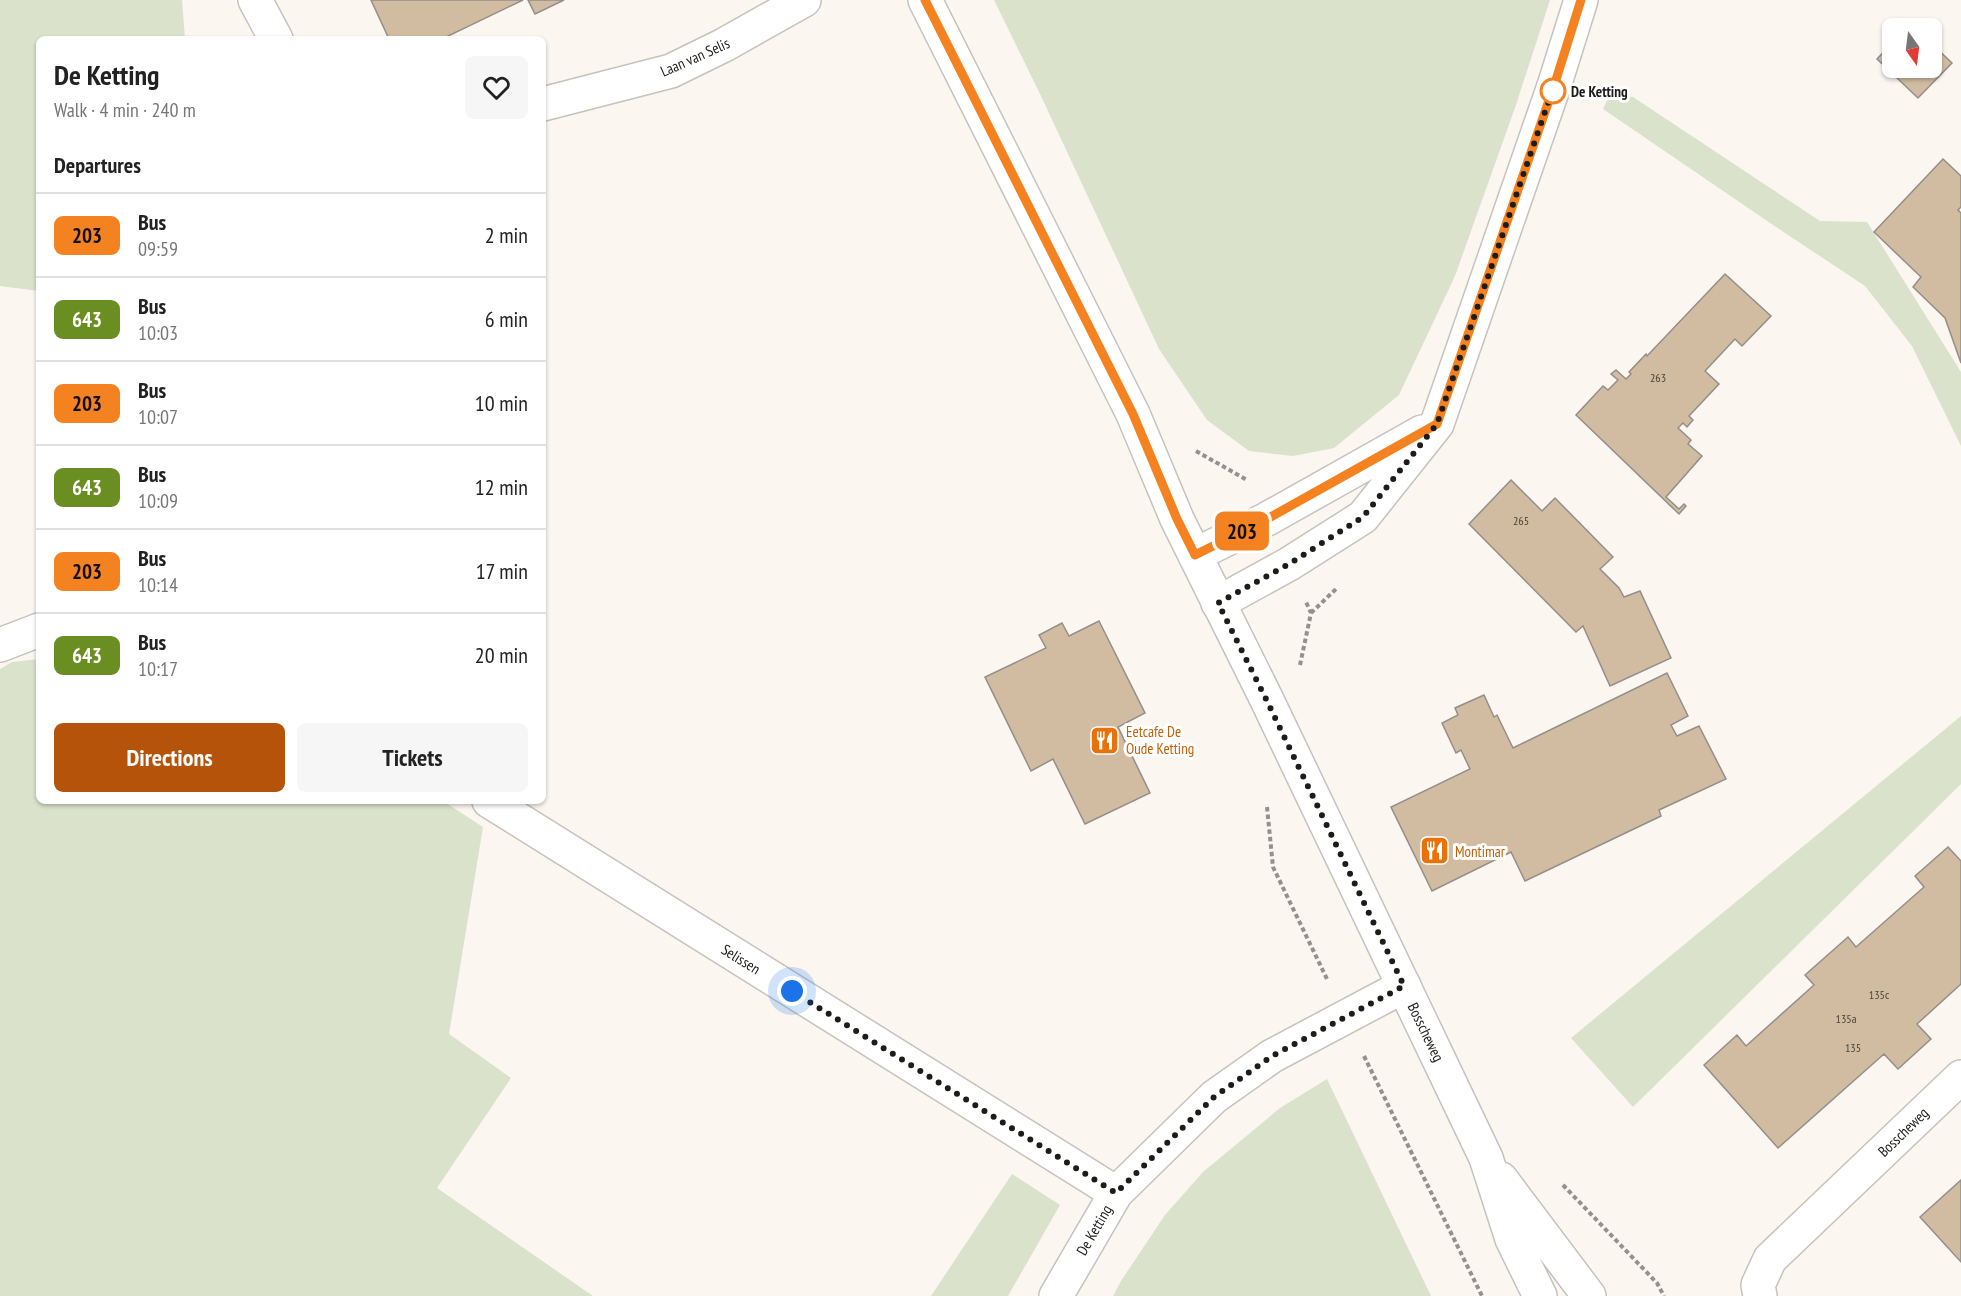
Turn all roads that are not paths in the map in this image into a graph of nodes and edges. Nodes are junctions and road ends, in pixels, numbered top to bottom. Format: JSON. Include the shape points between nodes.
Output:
{"nodes":[{"id":1,"x":255,"y":0,"type":"edge"},
{"id":2,"x":804,"y":0,"type":"edge"},
{"id":3,"x":925,"y":0,"type":"edge"},
{"id":4,"x":1581,"y":0,"type":"edge"},
{"id":5,"x":274,"y":36,"type":"edge"},
{"id":6,"x":546,"y":103,"type":"edge"},
{"id":7,"x":1437,"y":424,"type":"junction"},
{"id":8,"x":1195,"y":555,"type":"junction"},
{"id":9,"x":1218,"y":603,"type":"junction"},
{"id":10,"x":36,"y":631,"type":"edge"},
{"id":11,"x":0,"y":645,"type":"edge"},
{"id":12,"x":494,"y":804,"type":"edge"},
{"id":13,"x":1404,"y":986,"type":"junction"},
{"id":14,"x":1961,"y":1077,"type":"edge"},
{"id":15,"x":1486,"y":1158,"type":"junction"},
{"id":16,"x":1116,"y":1193,"type":"junction"},
{"id":17,"x":1056,"y":1296,"type":"edge"},
{"id":18,"x":1540,"y":1296,"type":"edge"},
{"id":19,"x":1589,"y":1296,"type":"edge"},
{"id":20,"x":1760,"y":1296,"type":"edge"}],
"edges":[{"from":1,"to":5,"type":"street"},
{"from":2,"to":6,"type":"street","name":"Laan van Selis","via":[[672,71]]},
{"from":3,"to":8,"type":"street","name":"Bosscheweg","via":[[1133,414]]},
{"from":4,"to":7,"type":"street"},
{"from":7,"to":8,"type":"street"},
{"from":7,"to":9,"type":"street","via":[[1363,517]]},
{"from":8,"to":9,"type":"street","name":"Bosscheweg"},
{"from":9,"to":13,"type":"street","name":"Bosscheweg"},
{"from":10,"to":11,"type":"street"},
{"from":12,"to":16,"type":"street","name":"Selissen"},
{"from":13,"to":15,"type":"street","name":"Bosscheweg"},
{"from":13,"to":16,"type":"street","name":"De Ketting","via":[[1272,1056],[1214,1097]]},
{"from":14,"to":20,"type":"street","name":"Bosscheweg","via":[[1770,1259],[1758,1285]]},
{"from":15,"to":18,"type":"street","name":"Bosscheweg","via":[[1512,1239]]},
{"from":15,"to":19,"type":"street","name":"Bosscheweg"},
{"from":16,"to":17,"type":"street","name":"De Ketting"}]}
